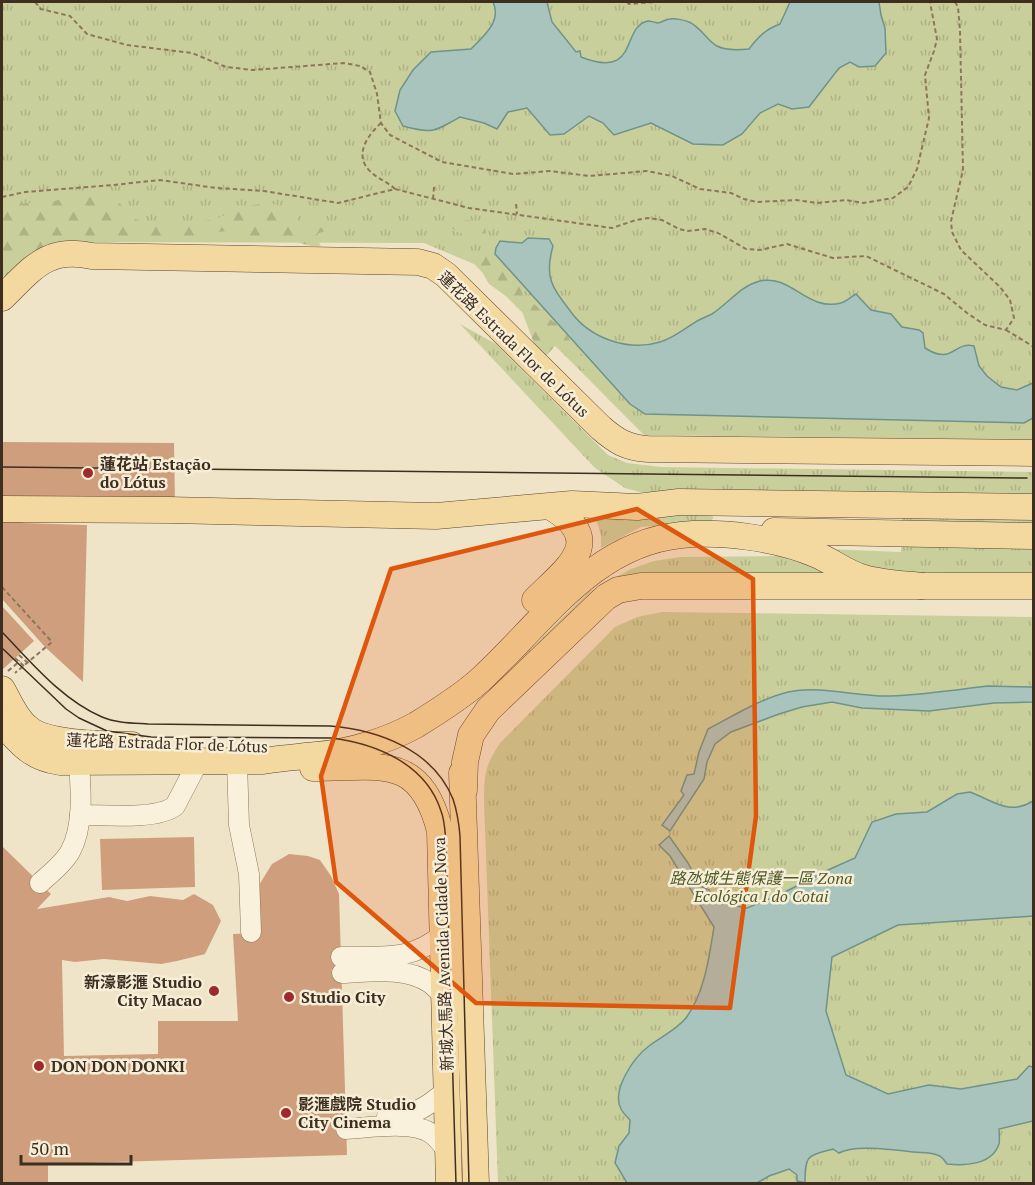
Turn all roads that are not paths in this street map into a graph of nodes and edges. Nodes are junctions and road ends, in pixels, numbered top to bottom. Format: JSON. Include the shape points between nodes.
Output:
{"nodes":[{"id":1,"x":2,"y":298,"type":"edge"},
{"id":2,"x":1034,"y":453,"type":"edge"},
{"id":3,"x":679,"y":502,"type":"junction"},
{"id":4,"x":561,"y":506,"type":"junction"},
{"id":5,"x":1034,"y":507,"type":"edge"},
{"id":6,"x":2,"y":509,"type":"edge"},
{"id":7,"x":348,"y":513,"type":"junction"},
{"id":8,"x":720,"y":534,"type":"junction"},
{"id":9,"x":1034,"y":536,"type":"edge"},
{"id":10,"x":588,"y":574,"type":"junction"},
{"id":11,"x":922,"y":586,"type":"junction"},
{"id":12,"x":1034,"y":586,"type":"edge"},
{"id":13,"x":5,"y":684,"type":"edge"},
{"id":14,"x":472,"y":686,"type":"junction"},
{"id":15,"x":2,"y":723,"type":"edge"},
{"id":16,"x":317,"y":755,"type":"junction"},
{"id":17,"x":262,"y":761,"type":"junction"},
{"id":18,"x":79,"y":762,"type":"junction"},
{"id":19,"x":198,"y":762,"type":"junction"},
{"id":20,"x":237,"y":762,"type":"junction"},
{"id":21,"x":464,"y":790,"type":"junction"},
{"id":22,"x":80,"y":815,"type":"junction"},
{"id":23,"x":40,"y":883,"type":"dead end"},
{"id":24,"x":251,"y":932,"type":"dead end"},
{"id":25,"x":443,"y":934,"type":"junction"},
{"id":26,"x":444,"y":996,"type":"junction"},
{"id":27,"x":447,"y":1090,"type":"junction"},
{"id":28,"x":448,"y":1152,"type":"junction"},
{"id":29,"x":449,"y":1184,"type":"edge"},
{"id":30,"x":476,"y":1184,"type":"edge"}],
"edges":[{"from":1,"to":2,"type":"main road","name":"蓮花路 Estrada Flor de Lótus","via":[[49,258],[68,252],[92,256],[418,262],[446,275],[601,428],[627,447]]},
{"from":3,"to":4,"type":"main road","via":[[637,507]]},
{"from":3,"to":5,"type":"main road"},
{"from":3,"to":7,"type":"main road","via":[[541,492]]},
{"from":4,"to":7,"type":"main road","via":[[436,516]]},
{"from":4,"to":10,"type":"main road","via":[[585,517],[594,537]]},
{"from":4,"to":14,"type":"main road","name":"新城大馬路 Avenida Cidade Nova","via":[[577,530],[579,544],[574,561],[497,639],[480,664]]},
{"from":6,"to":7,"type":"main road"},
{"from":8,"to":9,"type":"main road","via":[[742,531]]},
{"from":8,"to":10,"type":"main road","via":[[659,539],[619,554]]},
{"from":8,"to":11,"type":"main road","via":[[785,544],[861,578]]},
{"from":10,"to":14,"type":"main road"},
{"from":11,"to":12,"type":"main road"},
{"from":11,"to":21,"type":"main road","via":[[641,586],[618,590],[488,710],[471,735]]},
{"from":13,"to":16,"type":"main road","name":"蓮花路 Estrada Flor de Lótus","via":[[28,729],[49,737],[101,744],[305,749]]},
{"from":14,"to":16,"type":"main road","name":"蓮花路 Estrada Flor de Lótus","via":[[395,735]]},
{"from":14,"to":21,"type":"main road","name":"新城大馬路 Avenida Cidade Nova","via":[[461,728]]},
{"from":15,"to":18,"type":"main road","name":"蓮花路 Estrada Flor de Lótus","via":[[36,756]]},
{"from":16,"to":17,"type":"main road","name":"蓮花路 Estrada Flor de Lótus"},
{"from":17,"to":20,"type":"main road","name":"蓮花路 Estrada Flor de Lótus"},
{"from":17,"to":25,"type":"main road","name":"新城大馬路 Avenida Cidade Nova","via":[[290,769],[383,767],[413,778],[432,804],[440,831]]},
{"from":18,"to":19,"type":"main road","name":"蓮花路 Estrada Flor de Lótus"},
{"from":18,"to":22,"type":"lane"},
{"from":19,"to":20,"type":"main road","name":"蓮花路 Estrada Flor de Lótus"},
{"from":19,"to":22,"type":"lane","via":[[170,811],[156,815]]},
{"from":20,"to":24,"type":"lane","via":[[239,825],[249,874]]},
{"from":21,"to":30,"type":"main road","name":"新城大馬路 Avenida Cidade Nova"},
{"from":22,"to":23,"type":"lane","via":[[70,852]]},
{"from":25,"to":26,"type":"main road","name":"新城大馬路 Avenida Cidade Nova"},
{"from":25,"to":26,"type":"lane","via":[[421,950],[341,965],[414,976],[430,983]]},
{"from":26,"to":27,"type":"main road","name":"新城大馬路 Avenida Cidade Nova"},
{"from":27,"to":28,"type":"main road","name":"新城大馬路 Avenida Cidade Nova"},
{"from":27,"to":28,"type":"lane","via":[[425,1109],[346,1123],[421,1128]]},
{"from":28,"to":29,"type":"main road","name":"新城大馬路 Avenida Cidade Nova"}]}
